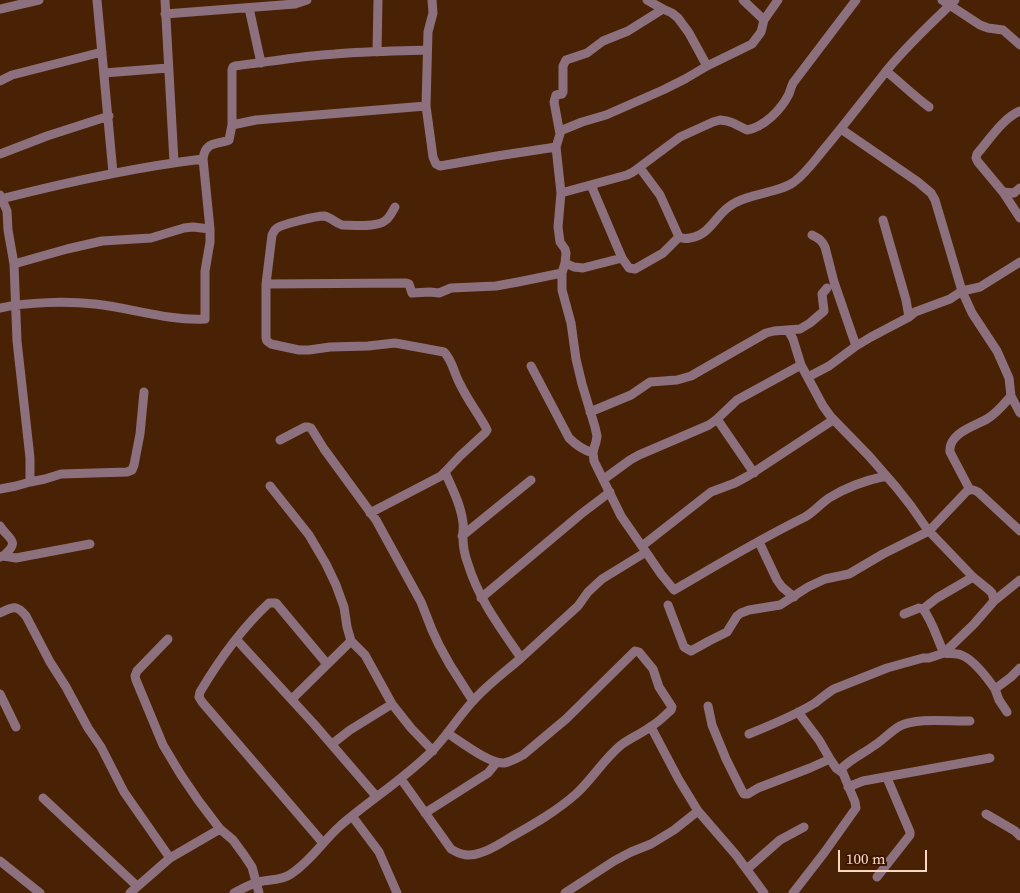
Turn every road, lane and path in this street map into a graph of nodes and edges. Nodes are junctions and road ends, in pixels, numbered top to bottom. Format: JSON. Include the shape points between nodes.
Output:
{"nodes":[{"id":1,"x":39,"y":0,"type":"edge"},
{"id":2,"x":97,"y":0,"type":"edge"},
{"id":3,"x":165,"y":0,"type":"edge"},
{"id":4,"x":307,"y":0,"type":"edge"},
{"id":5,"x":378,"y":0,"type":"edge"},
{"id":6,"x":432,"y":0,"type":"edge"},
{"id":7,"x":648,"y":0,"type":"edge"},
{"id":8,"x":743,"y":0,"type":"edge"},
{"id":9,"x":778,"y":0,"type":"edge"},
{"id":10,"x":856,"y":0,"type":"edge"},
{"id":11,"x":949,"y":2,"type":"edge"},
{"id":12,"x":249,"y":8,"type":"junction"},
{"id":13,"x":0,"y":9,"type":"edge"},
{"id":14,"x":663,"y":10,"type":"junction"},
{"id":15,"x":165,"y":14,"type":"junction"},
{"id":16,"x":764,"y":20,"type":"junction"},
{"id":17,"x":1020,"y":45,"type":"edge"},
{"id":18,"x":428,"y":50,"type":"junction"},
{"id":19,"x":102,"y":52,"type":"junction"},
{"id":20,"x":377,"y":52,"type":"junction"},
{"id":21,"x":261,"y":63,"type":"junction"},
{"id":22,"x":707,"y":66,"type":"junction"},
{"id":23,"x":168,"y":68,"type":"junction"},
{"id":24,"x":886,"y":71,"type":"junction"},
{"id":25,"x":104,"y":73,"type":"junction"},
{"id":26,"x":0,"y":81,"type":"edge"},
{"id":27,"x":426,"y":106,"type":"junction"},
{"id":28,"x":929,"y":107,"type":"dead end"},
{"id":29,"x":1020,"y":111,"type":"edge"},
{"id":30,"x":109,"y":116,"type":"junction"},
{"id":31,"x":232,"y":125,"type":"junction"},
{"id":32,"x":841,"y":129,"type":"junction"},
{"id":33,"x":560,"y":131,"type":"junction"},
{"id":34,"x":556,"y":148,"type":"junction"},
{"id":35,"x":0,"y":154,"type":"edge"},
{"id":36,"x":204,"y":158,"type":"junction"},
{"id":37,"x":174,"y":162,"type":"junction"},
{"id":38,"x":640,"y":168,"type":"junction"},
{"id":39,"x":113,"y":173,"type":"junction"},
{"id":40,"x":591,"y":185,"type":"junction"},
{"id":41,"x":1020,"y":188,"type":"edge"},
{"id":42,"x":1003,"y":192,"type":"junction"},
{"id":43,"x":561,"y":193,"type":"junction"},
{"id":44,"x":1,"y":196,"type":"edge"},
{"id":45,"x":395,"y":207,"type":"dead end"},
{"id":46,"x":1020,"y":218,"type":"edge"},
{"id":47,"x":883,"y":220,"type":"dead end"},
{"id":48,"x":210,"y":229,"type":"junction"},
{"id":49,"x":4,"y":232,"type":"edge"},
{"id":50,"x":812,"y":235,"type":"dead end"},
{"id":51,"x":679,"y":237,"type":"junction"},
{"id":52,"x":622,"y":258,"type":"junction"},
{"id":53,"x":1020,"y":262,"type":"edge"},
{"id":54,"x":565,"y":263,"type":"junction"},
{"id":55,"x":14,"y":264,"type":"junction"},
{"id":56,"x":562,"y":273,"type":"junction"},
{"id":57,"x":266,"y":284,"type":"junction"},
{"id":58,"x":827,"y":288,"type":"dead end"},
{"id":59,"x":962,"y":291,"type":"junction"},
{"id":60,"x":15,"y":305,"type":"junction"},
{"id":61,"x":0,"y":308,"type":"edge"},
{"id":62,"x":909,"y":317,"type":"junction"},
{"id":63,"x":788,"y":330,"type":"junction"},
{"id":64,"x":856,"y":346,"type":"junction"},
{"id":65,"x":801,"y":365,"type":"junction"},
{"id":66,"x":531,"y":366,"type":"dead end"},
{"id":67,"x":808,"y":377,"type":"junction"},
{"id":68,"x":144,"y":392,"type":"dead end"},
{"id":69,"x":1011,"y":396,"type":"junction"},
{"id":70,"x":590,"y":412,"type":"junction"},
{"id":71,"x":1020,"y":413,"type":"edge"},
{"id":72,"x":717,"y":419,"type":"junction"},
{"id":73,"x":833,"y":420,"type":"junction"},
{"id":74,"x":280,"y":440,"type":"dead end"},
{"id":75,"x":593,"y":453,"type":"junction"},
{"id":76,"x":446,"y":472,"type":"junction"},
{"id":77,"x":754,"y":473,"type":"junction"},
{"id":78,"x":886,"y":476,"type":"junction"},
{"id":79,"x":604,"y":479,"type":"junction"},
{"id":80,"x":531,"y":480,"type":"dead end"},
{"id":81,"x":30,"y":482,"type":"junction"},
{"id":82,"x":270,"y":486,"type":"dead end"},
{"id":83,"x":0,"y":489,"type":"edge"},
{"id":84,"x":970,"y":490,"type":"junction"},
{"id":85,"x":610,"y":492,"type":"junction"},
{"id":86,"x":370,"y":513,"type":"junction"},
{"id":87,"x":0,"y":526,"type":"edge"},
{"id":88,"x":929,"y":531,"type":"junction"},
{"id":89,"x":1020,"y":532,"type":"edge"},
{"id":90,"x":462,"y":536,"type":"junction"},
{"id":91,"x":759,"y":542,"type":"junction"},
{"id":92,"x":90,"y":544,"type":"dead end"},
{"id":93,"x":644,"y":549,"type":"junction"},
{"id":94,"x":2,"y":557,"type":"edge"},
{"id":95,"x":973,"y":577,"type":"junction"},
{"id":96,"x":1020,"y":580,"type":"edge"},
{"id":97,"x":794,"y":597,"type":"junction"},
{"id":98,"x":481,"y":598,"type":"junction"},
{"id":99,"x":994,"y":601,"type":"junction"},
{"id":100,"x":668,"y":605,"type":"dead end"},
{"id":101,"x":923,"y":609,"type":"junction"},
{"id":102,"x":0,"y":613,"type":"edge"},
{"id":103,"x":904,"y":614,"type":"dead end"},
{"id":104,"x":168,"y":639,"type":"dead end"},
{"id":105,"x":236,"y":639,"type":"junction"},
{"id":106,"x":351,"y":641,"type":"junction"},
{"id":107,"x":944,"y":653,"type":"junction"},
{"id":108,"x":521,"y":658,"type":"junction"},
{"id":109,"x":327,"y":664,"type":"junction"},
{"id":110,"x":1020,"y":668,"type":"edge"},
{"id":111,"x":995,"y":689,"type":"junction"},
{"id":112,"x":0,"y":694,"type":"edge"},
{"id":113,"x":292,"y":700,"type":"junction"},
{"id":114,"x":473,"y":700,"type":"junction"},
{"id":115,"x":392,"y":704,"type":"junction"},
{"id":116,"x":708,"y":706,"type":"dead end"},
{"id":117,"x":798,"y":712,"type":"junction"},
{"id":118,"x":1007,"y":712,"type":"dead end"},
{"id":119,"x":970,"y":722,"type":"dead end"},
{"id":120,"x":16,"y":727,"type":"dead end"},
{"id":121,"x":651,"y":727,"type":"junction"},
{"id":122,"x":447,"y":733,"type":"junction"},
{"id":123,"x":749,"y":734,"type":"dead end"},
{"id":124,"x":332,"y":744,"type":"junction"},
{"id":125,"x":433,"y":751,"type":"junction"},
{"id":126,"x":990,"y":758,"type":"dead end"},
{"id":127,"x":830,"y":759,"type":"junction"},
{"id":128,"x":497,"y":762,"type":"junction"},
{"id":129,"x":840,"y":770,"type":"junction"},
{"id":130,"x":887,"y":778,"type":"junction"},
{"id":131,"x":400,"y":779,"type":"junction"},
{"id":132,"x":848,"y":787,"type":"junction"},
{"id":133,"x":376,"y":796,"type":"junction"},
{"id":134,"x":43,"y":798,"type":"dead end"},
{"id":135,"x":698,"y":811,"type":"junction"},
{"id":136,"x":425,"y":813,"type":"junction"},
{"id":137,"x":986,"y":814,"type":"dead end"},
{"id":138,"x":352,"y":816,"type":"junction"},
{"id":139,"x":804,"y":828,"type":"dead end"},
{"id":140,"x":220,"y":830,"type":"junction"},
{"id":141,"x":1020,"y":836,"type":"edge"},
{"id":142,"x":323,"y":843,"type":"junction"},
{"id":143,"x":170,"y":858,"type":"junction"},
{"id":144,"x":0,"y":861,"type":"edge"},
{"id":145,"x":747,"y":869,"type":"junction"},
{"id":146,"x":877,"y":877,"type":"dead end"},
{"id":147,"x":256,"y":882,"type":"junction"},
{"id":148,"x":138,"y":886,"type":"junction"},
{"id":149,"x":40,"y":893,"type":"edge"},
{"id":150,"x":130,"y":893,"type":"edge"},
{"id":151,"x":234,"y":893,"type":"edge"},
{"id":152,"x":259,"y":893,"type":"edge"},
{"id":153,"x":397,"y":893,"type":"edge"},
{"id":154,"x":565,"y":893,"type":"edge"},
{"id":155,"x":764,"y":893,"type":"edge"},
{"id":156,"x":793,"y":893,"type":"edge"}],
"edges":[{"from":1,"to":13,"type":"street"},
{"from":2,"to":19,"type":"street"},
{"from":3,"to":15,"type":"street"},
{"from":4,"to":12,"type":"street"},
{"from":5,"to":20,"type":"street"},
{"from":6,"to":18,"type":"street"},
{"from":7,"to":14,"type":"street"},
{"from":8,"to":16,"type":"street"},
{"from":9,"to":16,"type":"street"},
{"from":10,"to":38,"type":"street","via":[[792,83],[780,108],[760,126],[747,130],[726,121],[713,122],[680,138]]},
{"from":11,"to":17,"type":"street","via":[[980,25],[1003,30]]},
{"from":11,"to":24,"type":"street"},
{"from":12,"to":15,"type":"street"},
{"from":12,"to":21,"type":"street"},
{"from":14,"to":22,"type":"street","via":[[678,18]]},
{"from":14,"to":33,"type":"street","via":[[564,62],[563,92],[556,96],[554,102]]},
{"from":15,"to":23,"type":"street"},
{"from":16,"to":22,"type":"street","via":[[761,32],[752,44]]},
{"from":18,"to":20,"type":"street"},
{"from":18,"to":27,"type":"street"},
{"from":19,"to":25,"type":"street"},
{"from":19,"to":26,"type":"street"},
{"from":20,"to":21,"type":"street"},
{"from":21,"to":31,"type":"street","via":[[232,67]]},
{"from":22,"to":33,"type":"street","via":[[631,104]]},
{"from":23,"to":25,"type":"street"},
{"from":23,"to":37,"type":"street"},
{"from":24,"to":28,"type":"street"},
{"from":24,"to":32,"type":"street"},
{"from":25,"to":30,"type":"street"},
{"from":27,"to":31,"type":"street","via":[[256,120]]},
{"from":27,"to":34,"type":"street","via":[[433,158],[440,166]]},
{"from":29,"to":42,"type":"street","via":[[1004,122],[976,158]]},
{"from":30,"to":35,"type":"street"},
{"from":30,"to":39,"type":"street"},
{"from":31,"to":36,"type":"street","via":[[229,140],[211,145],[206,149]]},
{"from":32,"to":51,"type":"street","via":[[794,182],[733,204],[698,236]]},
{"from":32,"to":59,"type":"street","via":[[900,168],[930,193],[939,211]]},
{"from":33,"to":34,"type":"street"},
{"from":34,"to":43,"type":"street"},
{"from":36,"to":37,"type":"street"},
{"from":36,"to":48,"type":"street"},
{"from":37,"to":39,"type":"street"},
{"from":38,"to":40,"type":"street"},
{"from":38,"to":51,"type":"street","via":[[660,195]]},
{"from":39,"to":44,"type":"street"},
{"from":40,"to":43,"type":"street"},
{"from":40,"to":52,"type":"street"},
{"from":41,"to":42,"type":"street","via":[[1014,193]]},
{"from":42,"to":46,"type":"street"},
{"from":43,"to":54,"type":"street","via":[[558,227],[566,253]]},
{"from":44,"to":49,"type":"street","via":[[7,211]]},
{"from":45,"to":57,"type":"street","via":[[386,220],[374,225],[342,225],[322,216],[276,228],[272,235]]},
{"from":47,"to":62,"type":"street"},
{"from":48,"to":55,"type":"street","via":[[184,228],[151,238],[102,241]]},
{"from":48,"to":60,"type":"street","via":[[205,271],[205,319],[164,317],[95,304]]},
{"from":49,"to":55,"type":"street"},
{"from":50,"to":64,"type":"street","via":[[823,242]]},
{"from":51,"to":52,"type":"street","via":[[664,253],[635,269],[629,268]]},
{"from":52,"to":54,"type":"street","via":[[583,268]]},
{"from":53,"to":59,"type":"street","via":[[980,287]]},
{"from":54,"to":56,"type":"street"},
{"from":55,"to":60,"type":"street"},
{"from":56,"to":57,"type":"street","via":[[496,286],[451,288],[439,293],[412,293],[406,283]]},
{"from":56,"to":70,"type":"street","via":[[562,290]]},
{"from":57,"to":76,"type":"street","via":[[266,338],[271,344],[304,351],[396,343],[446,354],[458,382],[486,426],[486,433]]},
{"from":58,"to":63,"type":"street","via":[[822,294],[822,313],[800,329]]},
{"from":59,"to":62,"type":"street"},
{"from":59,"to":69,"type":"street","via":[[997,351],[1009,378]]},
{"from":60,"to":61,"type":"street"},
{"from":60,"to":81,"type":"street"},
{"from":62,"to":64,"type":"street"},
{"from":63,"to":65,"type":"street"},
{"from":63,"to":70,"type":"street","via":[[766,333],[691,376],[650,382],[631,395]]},
{"from":64,"to":67,"type":"street"},
{"from":65,"to":67,"type":"street"},
{"from":65,"to":72,"type":"street","via":[[737,400]]},
{"from":66,"to":75,"type":"street","via":[[569,438],[585,451]]},
{"from":67,"to":73,"type":"street"},
{"from":68,"to":81,"type":"street","via":[[132,470],[62,474]]},
{"from":69,"to":71,"type":"street"},
{"from":69,"to":84,"type":"street","via":[[1001,408],[958,435],[951,443],[950,452]]},
{"from":70,"to":75,"type":"street","via":[[597,436]]},
{"from":72,"to":77,"type":"street"},
{"from":72,"to":79,"type":"street","via":[[639,455]]},
{"from":73,"to":77,"type":"street"},
{"from":73,"to":78,"type":"street"},
{"from":74,"to":86,"type":"street","via":[[305,427],[311,428]]},
{"from":75,"to":79,"type":"street","via":[[594,462]]},
{"from":76,"to":86,"type":"street"},
{"from":76,"to":90,"type":"street","via":[[461,512]]},
{"from":77,"to":93,"type":"street","via":[[711,492]]},
{"from":78,"to":88,"type":"street"},
{"from":78,"to":91,"type":"street","via":[[834,495],[815,511]]},
{"from":79,"to":85,"type":"street"},
{"from":80,"to":90,"type":"street"},
{"from":81,"to":83,"type":"street"},
{"from":82,"to":106,"type":"street","via":[[309,535],[326,564],[344,607]]},
{"from":84,"to":88,"type":"street"},
{"from":84,"to":89,"type":"street","via":[[978,492]]},
{"from":85,"to":93,"type":"street","via":[[621,516]]},
{"from":85,"to":98,"type":"street"},
{"from":86,"to":114,"type":"street","via":[[421,602],[450,665]]},
{"from":87,"to":94,"type":"street","via":[[13,544]]},
{"from":88,"to":95,"type":"street"},
{"from":88,"to":97,"type":"street","via":[[849,574],[825,579]]},
{"from":90,"to":98,"type":"street"},
{"from":91,"to":93,"type":"street","via":[[674,590]]},
{"from":91,"to":97,"type":"street","via":[[777,580]]},
{"from":92,"to":94,"type":"street","via":[[16,558]]},
{"from":93,"to":108,"type":"street","via":[[598,582],[578,606]]},
{"from":95,"to":99,"type":"street","via":[[992,593]]},
{"from":95,"to":101,"type":"street"},
{"from":96,"to":99,"type":"street"},
{"from":97,"to":100,"type":"street","via":[[780,605],[741,613],[727,632],[691,651],[684,648]]},
{"from":98,"to":108,"type":"street"},
{"from":99,"to":107,"type":"street"},
{"from":101,"to":103,"type":"street"},
{"from":101,"to":107,"type":"street"},
{"from":102,"to":143,"type":"street","via":[[12,607],[21,609],[26,616],[124,792]]},
{"from":104,"to":140,"type":"street","via":[[137,671],[136,680],[163,746]]},
{"from":105,"to":109,"type":"street","via":[[268,603],[276,603]]},
{"from":105,"to":113,"type":"street"},
{"from":105,"to":142,"type":"street","via":[[199,697]]},
{"from":106,"to":109,"type":"street"},
{"from":106,"to":115,"type":"street","via":[[365,655]]},
{"from":107,"to":111,"type":"street","via":[[968,659]]},
{"from":107,"to":117,"type":"street","via":[[862,677],[826,693]]},
{"from":108,"to":114,"type":"street"},
{"from":109,"to":113,"type":"street"},
{"from":110,"to":111,"type":"street"},
{"from":111,"to":118,"type":"street"},
{"from":112,"to":120,"type":"street"},
{"from":113,"to":124,"type":"street"},
{"from":114,"to":122,"type":"street"},
{"from":115,"to":124,"type":"street"},
{"from":115,"to":125,"type":"street"},
{"from":116,"to":127,"type":"street","via":[[712,725],[744,794]]},
{"from":117,"to":123,"type":"street"},
{"from":117,"to":127,"type":"street"},
{"from":119,"to":129,"type":"street","via":[[913,721],[892,732]]},
{"from":121,"to":128,"type":"street","via":[[672,707],[658,687],[653,669],[635,651],[555,729],[523,755],[507,762]]},
{"from":121,"to":135,"type":"street"},
{"from":121,"to":136,"type":"street","via":[[620,746],[560,808],[480,853],[460,855],[451,849]]},
{"from":122,"to":125,"type":"street"},
{"from":122,"to":128,"type":"street"},
{"from":124,"to":133,"type":"street"},
{"from":125,"to":131,"type":"street"},
{"from":126,"to":130,"type":"street"},
{"from":127,"to":129,"type":"street"},
{"from":128,"to":136,"type":"street","via":[[488,773]]},
{"from":129,"to":132,"type":"street"},
{"from":130,"to":132,"type":"street"},
{"from":130,"to":146,"type":"street","via":[[910,835]]},
{"from":131,"to":133,"type":"street"},
{"from":131,"to":136,"type":"street"},
{"from":132,"to":156,"type":"street","via":[[856,808]]},
{"from":133,"to":138,"type":"street"},
{"from":134,"to":148,"type":"street"},
{"from":135,"to":145,"type":"street"},
{"from":135,"to":154,"type":"street","via":[[674,830]]},
{"from":137,"to":141,"type":"street"},
{"from":138,"to":142,"type":"street"},
{"from":138,"to":153,"type":"street","via":[[378,852]]},
{"from":139,"to":145,"type":"street","via":[[780,840]]},
{"from":140,"to":143,"type":"street"},
{"from":140,"to":147,"type":"street","via":[[244,854]]},
{"from":142,"to":147,"type":"street","via":[[291,874]]},
{"from":143,"to":148,"type":"street"},
{"from":144,"to":149,"type":"street"},
{"from":145,"to":155,"type":"street"},
{"from":147,"to":151,"type":"street"},
{"from":147,"to":152,"type":"street"},
{"from":148,"to":150,"type":"street"}]}
